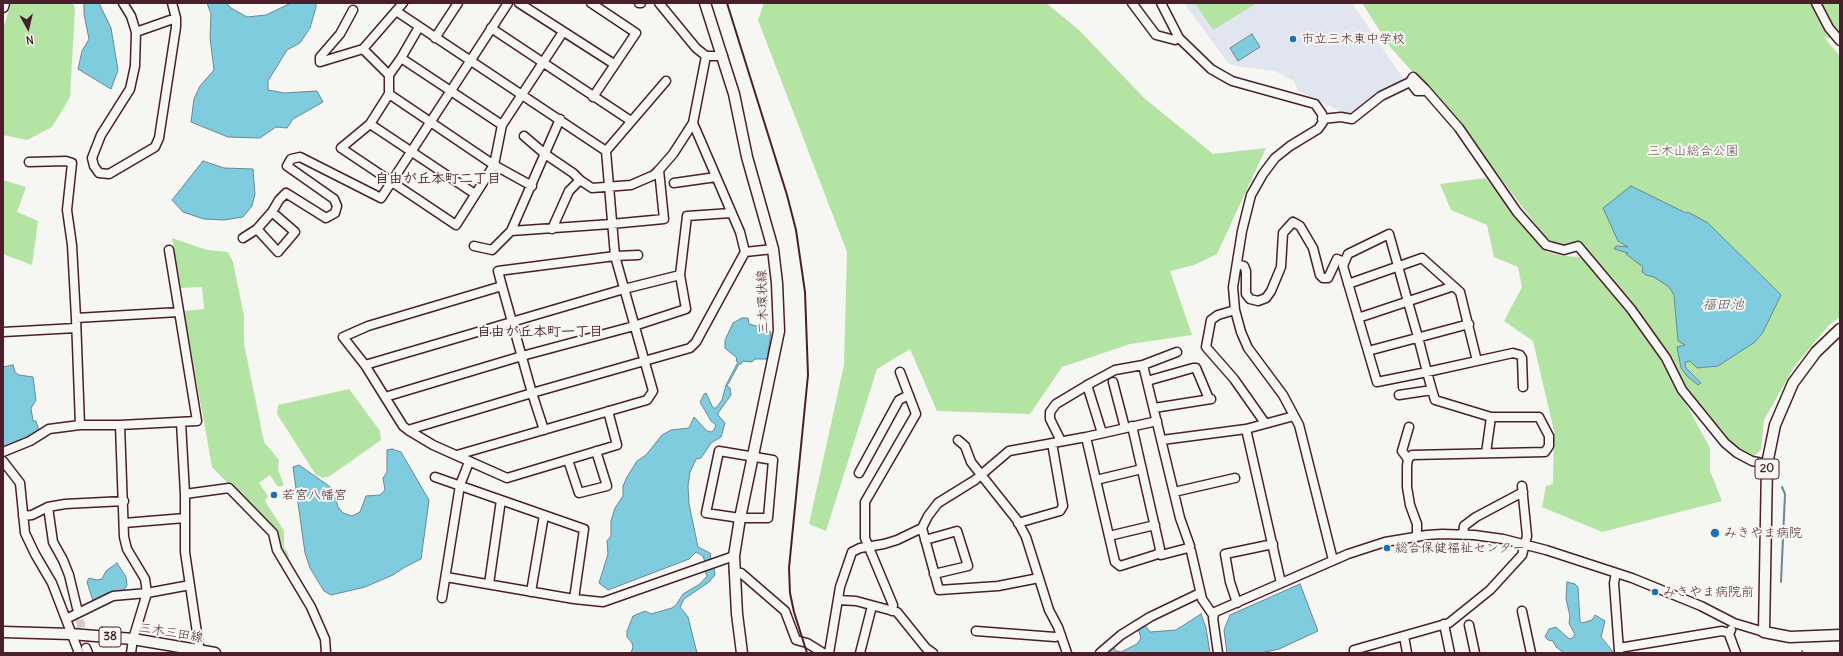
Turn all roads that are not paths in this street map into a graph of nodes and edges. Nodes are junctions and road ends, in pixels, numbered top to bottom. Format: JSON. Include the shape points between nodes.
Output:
{"nodes":[{"id":1,"x":4,"y":3,"type":"edge"},
{"id":2,"x":123,"y":3,"type":"edge"},
{"id":3,"x":172,"y":3,"type":"edge"},
{"id":4,"x":403,"y":3,"type":"edge"},
{"id":5,"x":458,"y":3,"type":"edge"},
{"id":6,"x":508,"y":3,"type":"edge"},
{"id":7,"x":519,"y":3,"type":"edge"},
{"id":8,"x":591,"y":3,"type":"edge"},
{"id":9,"x":659,"y":3,"type":"edge"},
{"id":10,"x":705,"y":3,"type":"edge"},
{"id":11,"x":1132,"y":3,"type":"edge"},
{"id":12,"x":1161,"y":3,"type":"edge"},
{"id":13,"x":1816,"y":3,"type":"edge"},
{"id":14,"x":3,"y":7,"type":"edge"},
{"id":15,"x":353,"y":10,"type":"dead end"},
{"id":16,"x":396,"y":11,"type":"junction"},
{"id":17,"x":176,"y":18,"type":"junction"},
{"id":18,"x":419,"y":27,"type":"junction"},
{"id":19,"x":491,"y":28,"type":"junction"},
{"id":20,"x":136,"y":32,"type":"junction"},
{"id":21,"x":563,"y":32,"type":"junction"},
{"id":22,"x":435,"y":38,"type":"junction"},
{"id":23,"x":1179,"y":38,"type":"junction"},
{"id":24,"x":1840,"y":41,"type":"edge"},
{"id":25,"x":363,"y":49,"type":"junction"},
{"id":26,"x":706,"y":56,"type":"junction"},
{"id":27,"x":723,"y":56,"type":"junction"},
{"id":28,"x":401,"y":58,"type":"junction"},
{"id":29,"x":470,"y":61,"type":"junction"},
{"id":30,"x":543,"y":63,"type":"junction"},
{"id":31,"x":614,"y":64,"type":"junction"},
{"id":32,"x":389,"y":75,"type":"junction"},
{"id":33,"x":666,"y":81,"type":"dead end"},
{"id":34,"x":451,"y":91,"type":"junction"},
{"id":35,"x":389,"y":94,"type":"junction"},
{"id":36,"x":522,"y":95,"type":"junction"},
{"id":37,"x":593,"y":97,"type":"junction"},
{"id":38,"x":560,"y":119,"type":"junction"},
{"id":39,"x":1322,"y":119,"type":"junction"},
{"id":40,"x":431,"y":121,"type":"junction"},
{"id":41,"x":631,"y":121,"type":"junction"},
{"id":42,"x":693,"y":123,"type":"junction"},
{"id":43,"x":370,"y":124,"type":"junction"},
{"id":44,"x":502,"y":125,"type":"junction"},
{"id":45,"x":524,"y":136,"type":"dead end"},
{"id":46,"x":606,"y":151,"type":"junction"},
{"id":47,"x":411,"y":152,"type":"junction"},
{"id":48,"x":545,"y":154,"type":"junction"},
{"id":49,"x":29,"y":162,"type":"dead end"},
{"id":50,"x":494,"y":165,"type":"junction"},
{"id":51,"x":659,"y":170,"type":"junction"},
{"id":52,"x":716,"y":177,"type":"junction"},
{"id":53,"x":580,"y":180,"type":"junction"},
{"id":54,"x":392,"y":181,"type":"junction"},
{"id":55,"x":674,"y":183,"type":"dead end"},
{"id":56,"x":532,"y":186,"type":"junction"},
{"id":57,"x":609,"y":186,"type":"junction"},
{"id":58,"x":475,"y":194,"type":"junction"},
{"id":59,"x":272,"y":212,"type":"junction"},
{"id":60,"x":731,"y":213,"type":"junction"},
{"id":61,"x":611,"y":224,"type":"junction"},
{"id":62,"x":257,"y":229,"type":"junction"},
{"id":63,"x":552,"y":229,"type":"junction"},
{"id":64,"x":510,"y":231,"type":"junction"},
{"id":65,"x":243,"y":238,"type":"dead end"},
{"id":66,"x":474,"y":246,"type":"dead end"},
{"id":67,"x":773,"y":249,"type":"junction"},
{"id":68,"x":169,"y":250,"type":"dead end"},
{"id":69,"x":745,"y":252,"type":"junction"},
{"id":70,"x":638,"y":255,"type":"dead end"},
{"id":71,"x":615,"y":256,"type":"junction"},
{"id":72,"x":1344,"y":262,"type":"junction"},
{"id":73,"x":1237,"y":264,"type":"junction"},
{"id":74,"x":1398,"y":266,"type":"junction"},
{"id":75,"x":680,"y":275,"type":"junction"},
{"id":76,"x":1348,"y":284,"type":"junction"},
{"id":77,"x":1452,"y":285,"type":"junction"},
{"id":78,"x":502,"y":286,"type":"junction"},
{"id":79,"x":624,"y":289,"type":"junction"},
{"id":80,"x":1408,"y":302,"type":"junction"},
{"id":81,"x":1235,"y":310,"type":"junction"},
{"id":82,"x":179,"y":312,"type":"junction"},
{"id":83,"x":76,"y":318,"type":"junction"},
{"id":84,"x":1358,"y":318,"type":"junction"},
{"id":85,"x":512,"y":321,"type":"junction"},
{"id":86,"x":1469,"y":324,"type":"junction"},
{"id":87,"x":634,"y":326,"type":"junction"},
{"id":88,"x":76,"y":328,"type":"junction"},
{"id":89,"x":1840,"y":329,"type":"edge"},
{"id":90,"x":3,"y":332,"type":"edge"},
{"id":91,"x":1418,"y":337,"type":"junction"},
{"id":92,"x":1368,"y":351,"type":"junction"},
{"id":93,"x":1177,"y":352,"type":"dead end"},
{"id":94,"x":522,"y":356,"type":"junction"},
{"id":95,"x":644,"y":361,"type":"junction"},
{"id":96,"x":1477,"y":361,"type":"junction"},
{"id":97,"x":365,"y":365,"type":"junction"},
{"id":98,"x":1143,"y":365,"type":"junction"},
{"id":99,"x":900,"y":372,"type":"dead end"},
{"id":100,"x":1427,"y":372,"type":"junction"},
{"id":101,"x":1147,"y":380,"type":"junction"},
{"id":102,"x":1113,"y":382,"type":"dead end"},
{"id":103,"x":1087,"y":385,"type":"junction"},
{"id":104,"x":1522,"y":387,"type":"dead end"},
{"id":105,"x":1432,"y":390,"type":"junction"},
{"id":106,"x":532,"y":393,"type":"junction"},
{"id":107,"x":909,"y":395,"type":"junction"},
{"id":108,"x":1399,"y":395,"type":"dead end"},
{"id":109,"x":385,"y":397,"type":"junction"},
{"id":110,"x":1154,"y":408,"type":"junction"},
{"id":111,"x":608,"y":411,"type":"junction"},
{"id":112,"x":1294,"y":416,"type":"junction"},
{"id":113,"x":1491,"y":417,"type":"junction"},
{"id":114,"x":1157,"y":421,"type":"junction"},
{"id":115,"x":181,"y":422,"type":"junction"},
{"id":116,"x":1265,"y":423,"type":"junction"},
{"id":117,"x":80,"y":425,"type":"junction"},
{"id":118,"x":120,"y":426,"type":"junction"},
{"id":119,"x":1129,"y":427,"type":"junction"},
{"id":120,"x":1410,"y":427,"type":"dead end"},
{"id":121,"x":1246,"y":429,"type":"junction"},
{"id":122,"x":408,"y":430,"type":"junction"},
{"id":123,"x":544,"y":430,"type":"junction"},
{"id":124,"x":1102,"y":434,"type":"junction"},
{"id":125,"x":1086,"y":437,"type":"junction"},
{"id":126,"x":958,"y":440,"type":"dead end"},
{"id":127,"x":1162,"y":440,"type":"junction"},
{"id":128,"x":1061,"y":441,"type":"junction"},
{"id":129,"x":1052,"y":443,"type":"junction"},
{"id":130,"x":596,"y":451,"type":"junction"},
{"id":131,"x":3,"y":452,"type":"edge"},
{"id":132,"x":1486,"y":453,"type":"junction"},
{"id":133,"x":457,"y":455,"type":"junction"},
{"id":134,"x":753,"y":457,"type":"junction"},
{"id":135,"x":1408,"y":459,"type":"junction"},
{"id":136,"x":568,"y":460,"type":"junction"},
{"id":137,"x":3,"y":461,"type":"edge"},
{"id":138,"x":469,"y":462,"type":"junction"},
{"id":139,"x":1767,"y":464,"type":"junction"},
{"id":140,"x":1142,"y":469,"type":"junction"},
{"id":141,"x":859,"y":472,"type":"dead end"},
{"id":142,"x":982,"y":474,"type":"junction"},
{"id":143,"x":435,"y":478,"type":"dead end"},
{"id":144,"x":1235,"y":478,"type":"dead end"},
{"id":145,"x":1096,"y":480,"type":"junction"},
{"id":146,"x":460,"y":485,"type":"junction"},
{"id":147,"x":1174,"y":492,"type":"junction"},
{"id":148,"x":185,"y":494,"type":"junction"},
{"id":149,"x":501,"y":500,"type":"junction"},
{"id":150,"x":124,"y":501,"type":"junction"},
{"id":151,"x":48,"y":507,"type":"junction"},
{"id":152,"x":544,"y":515,"type":"junction"},
{"id":153,"x":23,"y":516,"type":"junction"},
{"id":154,"x":185,"y":518,"type":"junction"},
{"id":155,"x":740,"y":518,"type":"junction"},
{"id":156,"x":124,"y":523,"type":"junction"},
{"id":157,"x":1018,"y":523,"type":"junction"},
{"id":158,"x":1155,"y":525,"type":"junction"},
{"id":159,"x":922,"y":528,"type":"junction"},
{"id":160,"x":1463,"y":535,"type":"junction"},
{"id":161,"x":1109,"y":536,"type":"junction"},
{"id":162,"x":1417,"y":536,"type":"junction"},
{"id":163,"x":926,"y":540,"type":"junction"},
{"id":164,"x":1273,"y":544,"type":"junction"},
{"id":165,"x":1525,"y":544,"type":"junction"},
{"id":166,"x":868,"y":546,"type":"junction"},
{"id":167,"x":1188,"y":548,"type":"junction"},
{"id":168,"x":1159,"y":553,"type":"junction"},
{"id":169,"x":734,"y":556,"type":"junction"},
{"id":170,"x":1333,"y":560,"type":"junction"},
{"id":171,"x":734,"y":572,"type":"junction"},
{"id":172,"x":1616,"y":573,"type":"junction"},
{"id":173,"x":934,"y":574,"type":"junction"},
{"id":174,"x":446,"y":577,"type":"junction"},
{"id":175,"x":1039,"y":578,"type":"junction"},
{"id":176,"x":1281,"y":583,"type":"junction"},
{"id":177,"x":488,"y":584,"type":"junction"},
{"id":178,"x":190,"y":585,"type":"junction"},
{"id":179,"x":531,"y":592,"type":"junction"},
{"id":180,"x":147,"y":593,"type":"junction"},
{"id":181,"x":1200,"y":593,"type":"junction"},
{"id":182,"x":442,"y":598,"type":"dead end"},
{"id":183,"x":574,"y":599,"type":"junction"},
{"id":184,"x":838,"y":600,"type":"junction"},
{"id":185,"x":1237,"y":603,"type":"junction"},
{"id":186,"x":872,"y":606,"type":"junction"},
{"id":187,"x":77,"y":608,"type":"tunnel mouth"},
{"id":188,"x":892,"y":611,"type":"junction"},
{"id":189,"x":1522,"y":611,"type":"dead end"},
{"id":190,"x":1213,"y":615,"type":"junction"},
{"id":191,"x":66,"y":619,"type":"junction"},
{"id":192,"x":1734,"y":623,"type":"junction"},
{"id":193,"x":1444,"y":624,"type":"junction"},
{"id":194,"x":1469,"y":625,"type":"dead end"},
{"id":195,"x":976,"y":631,"type":"dead end"},
{"id":196,"x":3,"y":632,"type":"edge"},
{"id":197,"x":1764,"y":632,"type":"junction"},
{"id":198,"x":1729,"y":633,"type":"junction"},
{"id":199,"x":71,"y":634,"type":"junction"},
{"id":200,"x":1061,"y":635,"type":"junction"},
{"id":201,"x":1840,"y":635,"type":"edge"},
{"id":202,"x":1404,"y":636,"type":"junction"},
{"id":203,"x":133,"y":639,"type":"junction"},
{"id":204,"x":1619,"y":650,"type":"edge"},
{"id":205,"x":200,"y":652,"type":"edge"},
{"id":206,"x":79,"y":653,"type":"edge"},
{"id":207,"x":131,"y":653,"type":"edge"},
{"id":208,"x":215,"y":653,"type":"edge"},
{"id":209,"x":326,"y":653,"type":"edge"},
{"id":210,"x":742,"y":653,"type":"edge"},
{"id":211,"x":823,"y":653,"type":"edge"},
{"id":212,"x":829,"y":653,"type":"edge"},
{"id":213,"x":860,"y":653,"type":"edge"},
{"id":214,"x":933,"y":653,"type":"edge"},
{"id":215,"x":1067,"y":653,"type":"edge"},
{"id":216,"x":1100,"y":653,"type":"edge"},
{"id":217,"x":1218,"y":653,"type":"edge"},
{"id":218,"x":1354,"y":653,"type":"edge"},
{"id":219,"x":1408,"y":653,"type":"edge"},
{"id":220,"x":1450,"y":653,"type":"edge"},
{"id":221,"x":1475,"y":653,"type":"edge"},
{"id":222,"x":1531,"y":653,"type":"edge"},
{"id":223,"x":1736,"y":653,"type":"edge"}],
"edges":[{"from":1,"to":14,"type":"main road"},
{"from":2,"to":20,"type":"street"},
{"from":3,"to":17,"type":"street"},
{"from":4,"to":16,"type":"street"},
{"from":5,"to":22,"type":"street"},
{"from":6,"to":19,"type":"street"},
{"from":7,"to":21,"type":"street"},
{"from":8,"to":31,"type":"street","via":[[636,33]]},
{"from":9,"to":26,"type":"street","via":[[696,48]]},
{"from":10,"to":27,"type":"main road","name":"三木環状線"},
{"from":11,"to":23,"type":"street","via":[[1156,34],[1175,40]]},
{"from":12,"to":23,"type":"street"},
{"from":13,"to":24,"type":"street","via":[[1829,28]]},
{"from":15,"to":25,"type":"street","via":[[340,34],[320,58],[320,62]]},
{"from":16,"to":18,"type":"street"},
{"from":16,"to":25,"type":"street"},
{"from":17,"to":20,"type":"street"},
{"from":17,"to":20,"type":"street","via":[[159,138],[155,147],[109,174],[100,172],[94,166],[92,158],[101,135],[130,89],[136,66]]},
{"from":18,"to":22,"type":"street"},
{"from":18,"to":28,"type":"street"},
{"from":19,"to":29,"type":"street"},
{"from":19,"to":30,"type":"street"},
{"from":21,"to":30,"type":"street"},
{"from":21,"to":31,"type":"street"},
{"from":22,"to":29,"type":"street"},
{"from":23,"to":39,"type":"street","via":[[1211,69],[1232,81],[1316,104]]},
{"from":25,"to":32,"type":"street"},
{"from":26,"to":27,"type":"street"},
{"from":26,"to":42,"type":"street"},
{"from":27,"to":67,"type":"main road","name":"三木環状線","via":[[747,157]]},
{"from":28,"to":32,"type":"street"},
{"from":28,"to":34,"type":"street"},
{"from":29,"to":34,"type":"street"},
{"from":29,"to":36,"type":"street"},
{"from":30,"to":36,"type":"street"},
{"from":30,"to":37,"type":"street"},
{"from":31,"to":37,"type":"street"},
{"from":32,"to":35,"type":"street"},
{"from":33,"to":41,"type":"street"},
{"from":34,"to":40,"type":"street"},
{"from":34,"to":44,"type":"street"},
{"from":35,"to":40,"type":"street"},
{"from":35,"to":43,"type":"street"},
{"from":36,"to":38,"type":"street"},
{"from":36,"to":44,"type":"street"},
{"from":37,"to":41,"type":"street"},
{"from":38,"to":46,"type":"street"},
{"from":38,"to":48,"type":"street"},
{"from":39,"to":73,"type":"street","via":[[1323,122],[1318,129],[1275,158],[1263,174],[1251,195]]},
{"from":39,"to":139,"type":"street","via":[[1352,119],[1382,96],[1410,82],[1413,76],[1459,128],[1517,212],[1546,244],[1564,250],[1578,246],[1631,309],[1666,358],[1682,390],[1725,444],[1752,461]]},
{"from":40,"to":47,"type":"street"},
{"from":40,"to":50,"type":"street"},
{"from":41,"to":46,"type":"street"},
{"from":42,"to":51,"type":"street"},
{"from":42,"to":52,"type":"street"},
{"from":43,"to":47,"type":"street"},
{"from":43,"to":54,"type":"street","via":[[341,148]]},
{"from":44,"to":50,"type":"street"},
{"from":45,"to":48,"type":"street"},
{"from":46,"to":57,"type":"street"},
{"from":47,"to":54,"type":"street"},
{"from":47,"to":58,"type":"street"},
{"from":48,"to":53,"type":"street"},
{"from":48,"to":56,"type":"street"},
{"from":49,"to":83,"type":"street","via":[[72,163],[67,210],[72,245]]},
{"from":50,"to":56,"type":"street"},
{"from":50,"to":58,"type":"street"},
{"from":51,"to":57,"type":"street","via":[[654,175],[631,185]]},
{"from":51,"to":61,"type":"street","via":[[664,218]]},
{"from":52,"to":55,"type":"street"},
{"from":52,"to":60,"type":"street"},
{"from":53,"to":57,"type":"street","via":[[592,188]]},
{"from":53,"to":63,"type":"street","via":[[569,191]]},
{"from":54,"to":58,"type":"street","via":[[456,225]]},
{"from":54,"to":59,"type":"street","via":[[381,198],[300,157],[291,159],[288,166],[334,199],[337,206],[334,213],[326,218],[286,193]]},
{"from":56,"to":64,"type":"street"},
{"from":57,"to":61,"type":"street"},
{"from":59,"to":62,"type":"street"},
{"from":59,"to":62,"type":"street","via":[[295,232],[278,252]]},
{"from":60,"to":69,"type":"street","via":[[740,232]]},
{"from":60,"to":75,"type":"street","via":[[687,216]]},
{"from":61,"to":63,"type":"street"},
{"from":61,"to":71,"type":"street"},
{"from":62,"to":65,"type":"street"},
{"from":63,"to":64,"type":"street"},
{"from":64,"to":66,"type":"street","via":[[492,250]]},
{"from":67,"to":69,"type":"street"},
{"from":67,"to":134,"type":"main road","name":"三木環状線","via":[[779,330]]},
{"from":68,"to":82,"type":"street"},
{"from":69,"to":95,"type":"street","via":[[696,342],[690,348]]},
{"from":70,"to":71,"type":"street"},
{"from":71,"to":78,"type":"street","via":[[498,271]]},
{"from":71,"to":79,"type":"street"},
{"from":72,"to":73,"type":"street","via":[[1337,259],[1328,278],[1323,278],[1310,243],[1300,226],[1293,222],[1282,233],[1281,267],[1266,298],[1258,301],[1250,299],[1246,294],[1246,271],[1244,266]]},
{"from":72,"to":74,"type":"street","via":[[1348,254],[1389,234]]},
{"from":72,"to":76,"type":"street"},
{"from":73,"to":81,"type":"street","via":[[1233,287]]},
{"from":74,"to":76,"type":"street"},
{"from":74,"to":77,"type":"street","via":[[1422,258]]},
{"from":74,"to":80,"type":"street"},
{"from":75,"to":79,"type":"street"},
{"from":75,"to":87,"type":"street","via":[[686,309]]},
{"from":76,"to":84,"type":"street"},
{"from":77,"to":80,"type":"street"},
{"from":77,"to":86,"type":"street","via":[[1460,292]]},
{"from":78,"to":85,"type":"street"},
{"from":78,"to":97,"type":"street","via":[[368,326],[343,337]]},
{"from":79,"to":85,"type":"street"},
{"from":79,"to":87,"type":"street"},
{"from":80,"to":84,"type":"street"},
{"from":80,"to":91,"type":"street"},
{"from":81,"to":112,"type":"street","via":[[1248,348],[1283,395]]},
{"from":81,"to":116,"type":"street","via":[[1218,314],[1211,320],[1206,347],[1234,379]]},
{"from":82,"to":83,"type":"street"},
{"from":82,"to":115,"type":"street","via":[[197,421]]},
{"from":83,"to":88,"type":"street"},
{"from":84,"to":92,"type":"street"},
{"from":85,"to":94,"type":"street"},
{"from":85,"to":97,"type":"street"},
{"from":86,"to":91,"type":"street"},
{"from":86,"to":96,"type":"street"},
{"from":87,"to":94,"type":"street"},
{"from":87,"to":95,"type":"street"},
{"from":88,"to":90,"type":"street"},
{"from":88,"to":117,"type":"street"},
{"from":89,"to":139,"type":"main road","number":"20","via":[[1816,352],[1793,383],[1775,425]]},
{"from":91,"to":92,"type":"street"},
{"from":91,"to":100,"type":"street"},
{"from":92,"to":100,"type":"street","via":[[1377,382]]},
{"from":93,"to":98,"type":"street"},
{"from":94,"to":106,"type":"street"},
{"from":94,"to":109,"type":"street"},
{"from":95,"to":106,"type":"street"},
{"from":95,"to":111,"type":"street","via":[[653,390],[648,400]]},
{"from":96,"to":100,"type":"street"},
{"from":96,"to":104,"type":"street","via":[[1513,353],[1520,354]]},
{"from":97,"to":109,"type":"street"},
{"from":98,"to":101,"type":"street"},
{"from":98,"to":103,"type":"street","via":[[1115,370]]},
{"from":99,"to":107,"type":"street"},
{"from":100,"to":105,"type":"street"},
{"from":101,"to":110,"type":"street"},
{"from":101,"to":110,"type":"street","via":[[1196,368],[1210,399]]},
{"from":102,"to":119,"type":"street"},
{"from":103,"to":124,"type":"street"},
{"from":103,"to":128,"type":"street","via":[[1056,404],[1050,412],[1050,419]]},
{"from":105,"to":108,"type":"street"},
{"from":105,"to":113,"type":"street","via":[[1435,400]]},
{"from":106,"to":122,"type":"street"},
{"from":106,"to":123,"type":"street"},
{"from":107,"to":141,"type":"street","via":[[899,400]]},
{"from":107,"to":166,"type":"street","via":[[916,414],[865,502],[865,538]]},
{"from":109,"to":122,"type":"street"},
{"from":110,"to":114,"type":"street"},
{"from":111,"to":123,"type":"street"},
{"from":111,"to":130,"type":"street","via":[[618,445]]},
{"from":112,"to":116,"type":"street"},
{"from":112,"to":170,"type":"street","via":[[1299,424]]},
{"from":113,"to":132,"type":"street"},
{"from":113,"to":132,"type":"street","via":[[1538,417],[1549,436],[1549,446],[1545,452]]},
{"from":114,"to":119,"type":"street"},
{"from":114,"to":127,"type":"street"},
{"from":115,"to":118,"type":"street"},
{"from":115,"to":148,"type":"street"},
{"from":116,"to":121,"type":"street"},
{"from":117,"to":118,"type":"street"},
{"from":117,"to":131,"type":"street","via":[[49,430]]},
{"from":118,"to":150,"type":"street"},
{"from":119,"to":124,"type":"street"},
{"from":119,"to":140,"type":"street"},
{"from":120,"to":135,"type":"street","via":[[1402,451]]},
{"from":121,"to":127,"type":"street"},
{"from":121,"to":164,"type":"street"},
{"from":122,"to":133,"type":"street"},
{"from":123,"to":133,"type":"street"},
{"from":124,"to":125,"type":"street"},
{"from":125,"to":128,"type":"street"},
{"from":125,"to":145,"type":"street"},
{"from":126,"to":142,"type":"street","via":[[965,446],[972,462]]},
{"from":127,"to":147,"type":"street"},
{"from":128,"to":129,"type":"street"},
{"from":129,"to":142,"type":"street","via":[[1013,450]]},
{"from":129,"to":157,"type":"street","via":[[1064,506],[1060,511]]},
{"from":130,"to":136,"type":"street"},
{"from":130,"to":136,"type":"street","via":[[607,486],[579,493]]},
{"from":132,"to":135,"type":"street","via":[[1412,455]]},
{"from":133,"to":138,"type":"street"},
{"from":134,"to":155,"type":"main road","name":"三木環状線"},
{"from":134,"to":155,"type":"street","via":[[773,460],[768,518]]},
{"from":134,"to":155,"type":"street","via":[[719,451],[706,513]]},
{"from":135,"to":162,"type":"street","via":[[1407,486]]},
{"from":136,"to":138,"type":"street","via":[[507,478]]},
{"from":137,"to":153,"type":"street","via":[[20,483]]},
{"from":138,"to":146,"type":"street"},
{"from":139,"to":197,"type":"main road","number":"20"},
{"from":140,"to":145,"type":"street"},
{"from":140,"to":158,"type":"street"},
{"from":142,"to":157,"type":"street"},
{"from":142,"to":159,"type":"street","via":[[938,503]]},
{"from":143,"to":146,"type":"street"},
{"from":144,"to":147,"type":"street"},
{"from":145,"to":161,"type":"street"},
{"from":146,"to":149,"type":"street"},
{"from":146,"to":174,"type":"street"},
{"from":147,"to":167,"type":"street","via":[[1190,546]]},
{"from":148,"to":154,"type":"street"},
{"from":148,"to":209,"type":"street","via":[[229,488],[273,532],[277,550],[311,607],[325,639]]},
{"from":149,"to":152,"type":"street"},
{"from":149,"to":177,"type":"street"},
{"from":150,"to":151,"type":"street"},
{"from":150,"to":156,"type":"street"},
{"from":151,"to":153,"type":"street"},
{"from":151,"to":187,"type":"street","via":[[53,542],[69,575]]},
{"from":152,"to":179,"type":"street"},
{"from":152,"to":183,"type":"street","via":[[584,529]]},
{"from":153,"to":191,"type":"street","via":[[25,533],[52,583]]},
{"from":154,"to":156,"type":"street"},
{"from":154,"to":178,"type":"street","via":[[185,552]]},
{"from":155,"to":169,"type":"main road","name":"三木環状線"},
{"from":156,"to":180,"type":"street","via":[[127,549],[145,579]]},
{"from":157,"to":175,"type":"street","via":[[1028,542]]},
{"from":158,"to":161,"type":"street"},
{"from":158,"to":168,"type":"street"},
{"from":159,"to":163,"type":"street"},
{"from":159,"to":166,"type":"street","via":[[898,540]]},
{"from":160,"to":162,"type":"street"},
{"from":160,"to":165,"type":"street"},
{"from":160,"to":165,"type":"street","via":[[1464,526],[1522,489],[1527,536]]},
{"from":161,"to":168,"type":"street","via":[[1115,562],[1120,566]]},
{"from":162,"to":170,"type":"street","via":[[1385,542]]},
{"from":163,"to":173,"type":"street"},
{"from":163,"to":173,"type":"street","via":[[957,531],[968,566]]},
{"from":164,"to":176,"type":"street"},
{"from":164,"to":185,"type":"street","via":[[1225,554]]},
{"from":165,"to":172,"type":"street"},
{"from":165,"to":193,"type":"street","via":[[1522,555],[1490,590],[1454,620]]},
{"from":166,"to":184,"type":"street","via":[[852,552]]},
{"from":166,"to":188,"type":"street","via":[[893,605]]},
{"from":167,"to":168,"type":"street","via":[[1161,555]]},
{"from":167,"to":181,"type":"street","via":[[1193,558]]},
{"from":169,"to":171,"type":"main road","name":"三木環状線"},
{"from":169,"to":183,"type":"street","via":[[603,602]]},
{"from":170,"to":176,"type":"street"},
{"from":171,"to":210,"type":"main road","name":"三木環状線"},
{"from":171,"to":211,"type":"street","via":[[741,573],[785,611],[796,640],[807,643]]},
{"from":172,"to":192,"type":"street","via":[[1701,606]]},
{"from":172,"to":204,"type":"street","via":[[1614,583]]},
{"from":173,"to":175,"type":"street","via":[[939,590],[998,586]]},
{"from":174,"to":177,"type":"street"},
{"from":174,"to":182,"type":"street"},
{"from":175,"to":200,"type":"street","via":[[1049,610]]},
{"from":176,"to":185,"type":"street"},
{"from":177,"to":179,"type":"street"},
{"from":178,"to":180,"type":"street"},
{"from":178,"to":205,"type":"street"},
{"from":179,"to":183,"type":"street"},
{"from":180,"to":191,"type":"street","via":[[113,596]]},
{"from":180,"to":203,"type":"street"},
{"from":181,"to":190,"type":"street"},
{"from":181,"to":216,"type":"street","via":[[1150,617],[1121,635]]},
{"from":184,"to":186,"type":"street","via":[[856,601]]},
{"from":184,"to":212,"type":"street"},
{"from":185,"to":190,"type":"street"},
{"from":186,"to":188,"type":"street"},
{"from":186,"to":213,"type":"street"},
{"from":188,"to":214,"type":"street","via":[[897,612]]},
{"from":189,"to":222,"type":"street"},
{"from":190,"to":217,"type":"street"},
{"from":191,"to":199,"type":"street"},
{"from":192,"to":197,"type":"street"},
{"from":192,"to":198,"type":"street"},
{"from":193,"to":202,"type":"street"},
{"from":193,"to":220,"type":"street"},
{"from":194,"to":221,"type":"street"},
{"from":195,"to":200,"type":"street","via":[[1055,637]]},
{"from":196,"to":199,"type":"main road","name":"三木三田線","number":"38"},
{"from":197,"to":201,"type":"main road","via":[[1790,637]]},
{"from":198,"to":204,"type":"street","via":[[1722,631]]},
{"from":198,"to":223,"type":"street"},
{"from":199,"to":203,"type":"main road","name":"三木三田線","number":"38"},
{"from":199,"to":206,"type":"street"},
{"from":200,"to":215,"type":"street"},
{"from":202,"to":218,"type":"street","via":[[1354,650]]},
{"from":202,"to":219,"type":"street"},
{"from":203,"to":205,"type":"main road","name":"三木三田線","number":"38"},
{"from":203,"to":207,"type":"street"},
{"from":205,"to":208,"type":"main road","name":"三木三田線","number":"38"}]}
